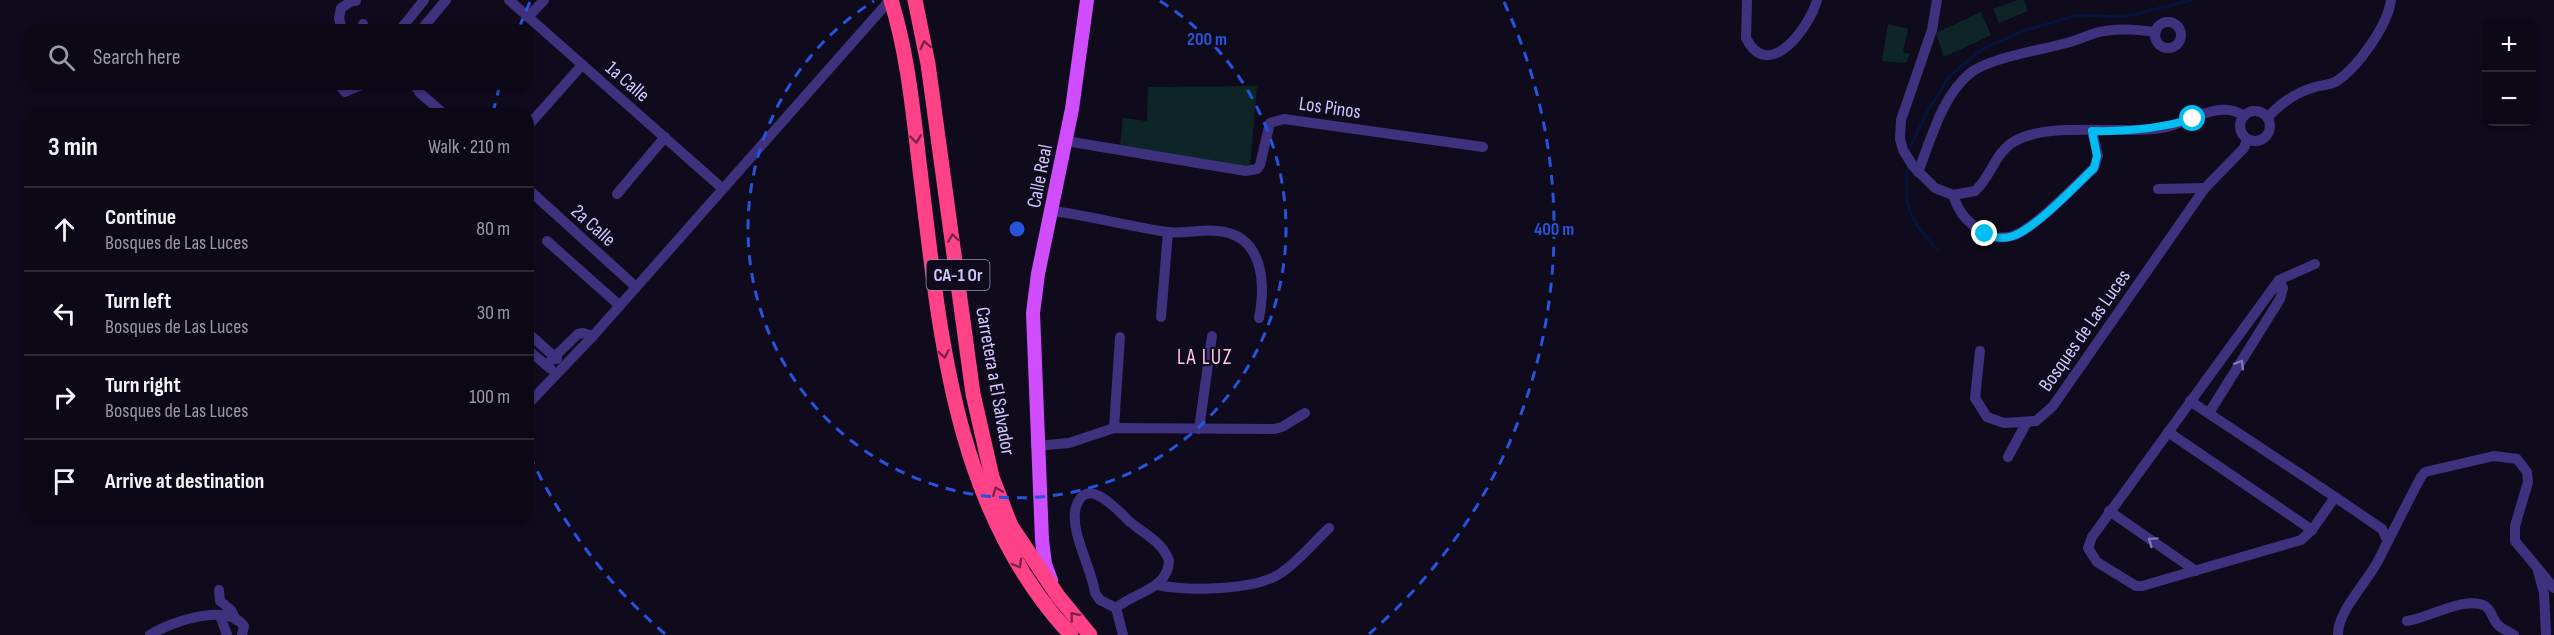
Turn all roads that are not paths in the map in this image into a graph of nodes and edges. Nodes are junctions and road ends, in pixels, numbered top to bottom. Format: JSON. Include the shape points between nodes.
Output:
{"nodes":[{"id":1,"x":424,"y":0,"type":"edge"},
{"id":2,"x":446,"y":0,"type":"edge"},
{"id":3,"x":509,"y":0,"type":"edge"},
{"id":4,"x":544,"y":0,"type":"edge"},
{"id":5,"x":891,"y":0,"type":"edge"},
{"id":6,"x":915,"y":0,"type":"edge"},
{"id":7,"x":1087,"y":0,"type":"edge"},
{"id":8,"x":1747,"y":0,"type":"edge"},
{"id":9,"x":1817,"y":0,"type":"edge"},
{"id":10,"x":1936,"y":0,"type":"edge"},
{"id":11,"x":2391,"y":0,"type":"edge"},
{"id":12,"x":356,"y":1,"type":"edge"},
{"id":13,"x":528,"y":17,"type":"junction"},
{"id":14,"x":339,"y":24,"type":"edge"},
{"id":15,"x":404,"y":24,"type":"edge"},
{"id":16,"x":426,"y":24,"type":"edge"},
{"id":17,"x":2156,"y":32,"type":"dead end"},
{"id":18,"x":582,"y":65,"type":"junction"},
{"id":19,"x":418,"y":90,"type":"edge"},
{"id":20,"x":437,"y":108,"type":"edge"},
{"id":21,"x":2244,"y":116,"type":"junction"},
{"id":22,"x":2268,"y":117,"type":"junction"},
{"id":23,"x":534,"y":119,"type":"edge"},
{"id":24,"x":2092,"y":131,"type":"junction"},
{"id":25,"x":665,"y":137,"type":"junction"},
{"id":26,"x":2247,"y":140,"type":"junction"},
{"id":27,"x":1066,"y":141,"type":"junction"},
{"id":28,"x":1483,"y":147,"type":"dead end"},
{"id":29,"x":1918,"y":172,"type":"junction"},
{"id":30,"x":2205,"y":188,"type":"junction"},
{"id":31,"x":723,"y":189,"type":"junction"},
{"id":32,"x":2158,"y":189,"type":"dead end"},
{"id":33,"x":534,"y":194,"type":"edge"},
{"id":34,"x":617,"y":194,"type":"dead end"},
{"id":35,"x":1953,"y":195,"type":"junction"},
{"id":36,"x":1053,"y":211,"type":"junction"},
{"id":37,"x":1168,"y":232,"type":"junction"},
{"id":38,"x":547,"y":241,"type":"dead end"},
{"id":39,"x":2315,"y":264,"type":"dead end"},
{"id":40,"x":2279,"y":280,"type":"junction"},
{"id":41,"x":636,"y":287,"type":"junction"},
{"id":42,"x":619,"y":305,"type":"junction"},
{"id":43,"x":1161,"y":317,"type":"dead end"},
{"id":44,"x":1259,"y":318,"type":"dead end"},
{"id":45,"x":592,"y":336,"type":"junction"},
{"id":46,"x":1212,"y":336,"type":"dead end"},
{"id":47,"x":1120,"y":337,"type":"dead end"},
{"id":48,"x":534,"y":340,"type":"edge"},
{"id":49,"x":1980,"y":351,"type":"dead end"},
{"id":50,"x":534,"y":353,"type":"edge"},
{"id":51,"x":550,"y":360,"type":"junction"},
{"id":52,"x":561,"y":370,"type":"junction"},
{"id":53,"x":534,"y":398,"type":"edge"},
{"id":54,"x":2190,"y":401,"type":"junction"},
{"id":55,"x":1305,"y":412,"type":"dead end"},
{"id":56,"x":2209,"y":413,"type":"junction"},
{"id":57,"x":2027,"y":422,"type":"junction"},
{"id":58,"x":1114,"y":428,"type":"junction"},
{"id":59,"x":1199,"y":429,"type":"junction"},
{"id":60,"x":2168,"y":432,"type":"junction"},
{"id":61,"x":1036,"y":446,"type":"junction"},
{"id":62,"x":2008,"y":457,"type":"dead end"},
{"id":63,"x":2336,"y":497,"type":"junction"},
{"id":64,"x":2109,"y":511,"type":"junction"},
{"id":65,"x":1329,"y":528,"type":"dead end"},
{"id":66,"x":2312,"y":530,"type":"junction"},
{"id":67,"x":1041,"y":540,"type":"junction"},
{"id":68,"x":2387,"y":540,"type":"junction"},
{"id":69,"x":1023,"y":544,"type":"junction"},
{"id":70,"x":2537,"y":568,"type":"junction"},
{"id":71,"x":2196,"y":571,"type":"junction"},
{"id":72,"x":1157,"y":585,"type":"junction"},
{"id":73,"x":2554,"y":588,"type":"edge"},
{"id":74,"x":219,"y":590,"type":"dead end"},
{"id":75,"x":1058,"y":596,"type":"junction"},
{"id":76,"x":1116,"y":608,"type":"junction"},
{"id":77,"x":220,"y":615,"type":"junction"},
{"id":78,"x":236,"y":620,"type":"junction"},
{"id":79,"x":2407,"y":621,"type":"dead end"},
{"id":80,"x":2496,"y":630,"type":"edge"},
{"id":81,"x":150,"y":635,"type":"edge"},
{"id":82,"x":227,"y":635,"type":"edge"},
{"id":83,"x":242,"y":635,"type":"edge"},
{"id":84,"x":1071,"y":635,"type":"edge"},
{"id":85,"x":1090,"y":635,"type":"edge"},
{"id":86,"x":1123,"y":635,"type":"edge"},
{"id":87,"x":2338,"y":635,"type":"edge"},
{"id":88,"x":2514,"y":635,"type":"edge"},
{"id":89,"x":2546,"y":635,"type":"edge"}],
"edges":[{"from":1,"to":15,"type":"street"},
{"from":2,"to":16,"type":"street"},
{"from":3,"to":13,"type":"street","name":"1a Calle"},
{"from":4,"to":13,"type":"street"},
{"from":5,"to":31,"type":"street"},
{"from":5,"to":84,"type":"highway","name":"Carretera a El Salvador","number":"CA-1 Or","one_way":true,"via":[[908,71],[940,328],[961,431],[1000,532],[1038,597]]},
{"from":69,"to":6,"type":"highway","name":"Carretera a El Salvador","number":"CA-1 Or","one_way":true,"via":[[1011,526],[992,477],[972,394],[928,63]]},
{"from":7,"to":27,"type":"main road","name":"Calle Real"},
{"from":8,"to":9,"type":"street","via":[[1746,38],[1756,50],[1771,54],[1799,36]]},
{"from":10,"to":29,"type":"street","via":[[1932,30],[1899,128],[1903,150]]},
{"from":11,"to":22,"type":"street","via":[[2383,25],[2352,68],[2335,82],[2313,87],[2290,99]]},
{"from":12,"to":14,"type":"street","via":[[341,8]]},
{"from":13,"to":18,"type":"street","name":"1a Calle"},
{"from":17,"to":29,"type":"street","via":[[2104,31],[1978,69],[1957,88],[1941,114]]},
{"from":18,"to":23,"type":"street"},
{"from":18,"to":25,"type":"street","name":"1a Calle"},
{"from":19,"to":20,"type":"street"},
{"from":21,"to":22,"type":"street","via":[[2254,111]]},
{"from":21,"to":24,"type":"street","via":[[2219,109],[2164,128]]},
{"from":21,"to":26,"type":"street","via":[[2240,130]]},
{"from":22,"to":26,"type":"street","via":[[2271,129],[2267,137],[2256,142]]},
{"from":24,"to":35,"type":"street","via":[[2047,132],[2014,142],[1999,156],[1980,186],[1966,195]]},
{"from":24,"to":35,"type":"street","via":[[2097,156],[2094,168],[2028,229],[2012,236],[1985,234],[1959,212]]},
{"from":25,"to":31,"type":"street","name":"1a Calle"},
{"from":25,"to":34,"type":"street"},
{"from":26,"to":30,"type":"street","name":"Bosques de Las Luces"},
{"from":27,"to":28,"type":"street","name":"Los Pinos","via":[[1246,171],[1260,165],[1270,123],[1284,119]]},
{"from":27,"to":36,"type":"main road","name":"Calle Real"},
{"from":29,"to":35,"type":"street","via":[[1935,188]]},
{"from":30,"to":32,"type":"street"},
{"from":30,"to":57,"type":"street","name":"Bosques de Las Luces","via":[[2053,406],[2036,421]]},
{"from":31,"to":41,"type":"street"},
{"from":33,"to":41,"type":"street","name":"2a Calle"},
{"from":36,"to":37,"type":"street"},
{"from":36,"to":61,"type":"main road","name":"Calle Real","via":[[1033,313]]},
{"from":37,"to":43,"type":"street"},
{"from":37,"to":44,"type":"street","via":[[1230,233],[1254,250],[1262,278]]},
{"from":38,"to":42,"type":"street"},
{"from":39,"to":40,"type":"street"},
{"from":40,"to":54,"type":"street"},
{"from":56,"to":40,"type":"street","one_way":true,"via":[[2280,299],[2283,288]]},
{"from":41,"to":42,"type":"street"},
{"from":42,"to":45,"type":"street"},
{"from":45,"to":51,"type":"street","via":[[580,333]]},
{"from":45,"to":52,"type":"street"},
{"from":46,"to":59,"type":"street"},
{"from":47,"to":58,"type":"street"},
{"from":48,"to":51,"type":"street"},
{"from":49,"to":57,"type":"street","via":[[1975,398],[1987,417],[2004,423]]},
{"from":50,"to":51,"type":"street"},
{"from":51,"to":52,"type":"street"},
{"from":52,"to":53,"type":"street"},
{"from":54,"to":56,"type":"street"},
{"from":54,"to":60,"type":"street"},
{"from":55,"to":59,"type":"street","via":[[1274,429]]},
{"from":56,"to":63,"type":"street"},
{"from":57,"to":62,"type":"street"},
{"from":58,"to":59,"type":"street"},
{"from":58,"to":61,"type":"street","via":[[1069,443]]},
{"from":60,"to":64,"type":"street"},
{"from":60,"to":66,"type":"street"},
{"from":61,"to":67,"type":"main road","name":"Calle Real"},
{"from":63,"to":66,"type":"street"},
{"from":63,"to":68,"type":"street","via":[[2382,529]]},
{"from":71,"to":64,"type":"street","one_way":true},
{"from":64,"to":71,"type":"street","via":[[2088,548],[2097,562],[2136,586]]},
{"from":65,"to":72,"type":"street","via":[[1281,573],[1262,581],[1194,588]]},
{"from":66,"to":71,"type":"street","via":[[2301,540]]},
{"from":67,"to":69,"type":"main road"},
{"from":67,"to":75,"type":"main road","name":"Calle Real","via":[[1048,574]]},
{"from":68,"to":70,"type":"street","via":[[2425,472],[2494,456],[2517,459],[2527,472],[2528,482],[2515,526],[2515,541]]},
{"from":68,"to":87,"type":"street","via":[[2378,562],[2347,609]]},
{"from":69,"to":75,"type":"highway","name":"Carretera a El Salvador","number":"CA-1 Or"},
{"from":70,"to":73,"type":"street"},
{"from":70,"to":89,"type":"street","via":[[2544,593]]},
{"from":72,"to":76,"type":"street","via":[[1129,597]]},
{"from":72,"to":76,"type":"street","via":[[1169,567],[1166,552],[1110,501],[1087,495],[1076,508],[1076,530],[1095,593]]},
{"from":74,"to":78,"type":"street","via":[[220,601]]},
{"from":85,"to":75,"type":"highway","name":"Carretera a El Salvador","number":"CA-1 Or","one_way":true},
{"from":76,"to":86,"type":"street"},
{"from":77,"to":78,"type":"street"},
{"from":77,"to":81,"type":"street","via":[[208,614]]},
{"from":77,"to":82,"type":"street"},
{"from":78,"to":83,"type":"street","via":[[244,626]]},
{"from":79,"to":80,"type":"street","via":[[2476,603],[2489,610]]},
{"from":80,"to":88,"type":"street"}]}
